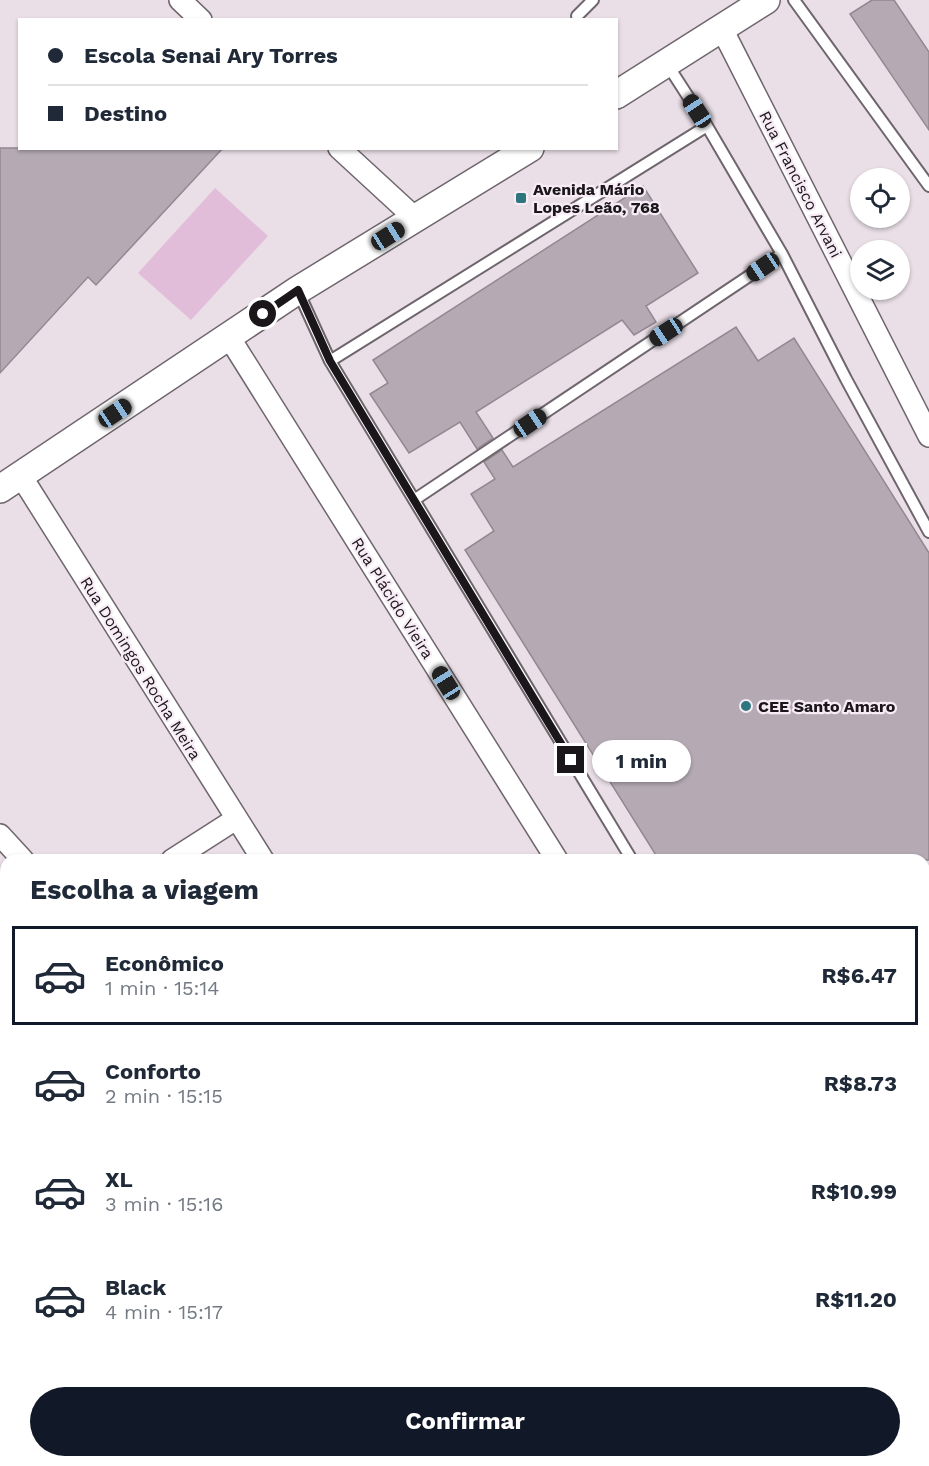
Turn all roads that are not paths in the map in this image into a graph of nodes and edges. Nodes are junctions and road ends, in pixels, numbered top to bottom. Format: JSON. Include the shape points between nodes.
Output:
{"nodes":[{"id":1,"x":180,"y":0,"type":"edge"},
{"id":2,"x":593,"y":0,"type":"edge"},
{"id":3,"x":766,"y":0,"type":"edge"},
{"id":4,"x":794,"y":0,"type":"edge"},
{"id":5,"x":577,"y":16,"type":"dead end"},
{"id":6,"x":199,"y":18,"type":"edge"},
{"id":7,"x":722,"y":29,"type":"junction"},
{"id":8,"x":667,"y":64,"type":"junction"},
{"id":9,"x":618,"y":94,"type":"edge"},
{"id":10,"x":708,"y":126,"type":"junction"},
{"id":11,"x":341,"y":150,"type":"edge"},
{"id":12,"x":527,"y":150,"type":"edge"},
{"id":13,"x":929,"y":186,"type":"edge"},
{"id":14,"x":415,"y":218,"type":"junction"},
{"id":15,"x":782,"y":254,"type":"junction"},
{"id":16,"x":298,"y":290,"type":"junction"},
{"id":17,"x":229,"y":337,"type":"junction"},
{"id":18,"x":330,"y":361,"type":"junction"},
{"id":19,"x":929,"y":436,"type":"edge"},
{"id":20,"x":10,"y":483,"type":"edge"},
{"id":21,"x":414,"y":500,"type":"junction"},
{"id":22,"x":929,"y":532,"type":"edge"},
{"id":23,"x":236,"y":819,"type":"junction"},
{"id":24,"x":0,"y":835,"type":"edge"},
{"id":25,"x":17,"y":854,"type":"edge"},
{"id":26,"x":181,"y":854,"type":"edge"},
{"id":27,"x":259,"y":854,"type":"edge"},
{"id":28,"x":553,"y":854,"type":"edge"},
{"id":29,"x":628,"y":854,"type":"edge"}],
"edges":[{"from":1,"to":6,"type":"street"},
{"from":2,"to":5,"type":"lane"},
{"from":3,"to":7,"type":"street"},
{"from":4,"to":13,"type":"lane"},
{"from":7,"to":8,"type":"street"},
{"from":7,"to":19,"type":"street","name":"Rua Francisco Arvani"},
{"from":8,"to":9,"type":"street"},
{"from":8,"to":10,"type":"lane"},
{"from":10,"to":15,"type":"lane"},
{"from":10,"to":18,"type":"lane"},
{"from":11,"to":14,"type":"street"},
{"from":12,"to":14,"type":"street"},
{"from":14,"to":16,"type":"street"},
{"from":15,"to":21,"type":"lane"},
{"from":15,"to":22,"type":"lane"},
{"from":16,"to":17,"type":"street"},
{"from":16,"to":18,"type":"lane"},
{"from":17,"to":20,"type":"street"},
{"from":17,"to":28,"type":"street","name":"Rua Plácido Vieira"},
{"from":18,"to":21,"type":"lane"},
{"from":20,"to":23,"type":"street","name":"Rua Domingos Rocha Meira"},
{"from":21,"to":29,"type":"lane"},
{"from":23,"to":26,"type":"street"},
{"from":23,"to":27,"type":"street","name":"Rua Domingos Rocha Meira"},
{"from":24,"to":25,"type":"street"}]}
